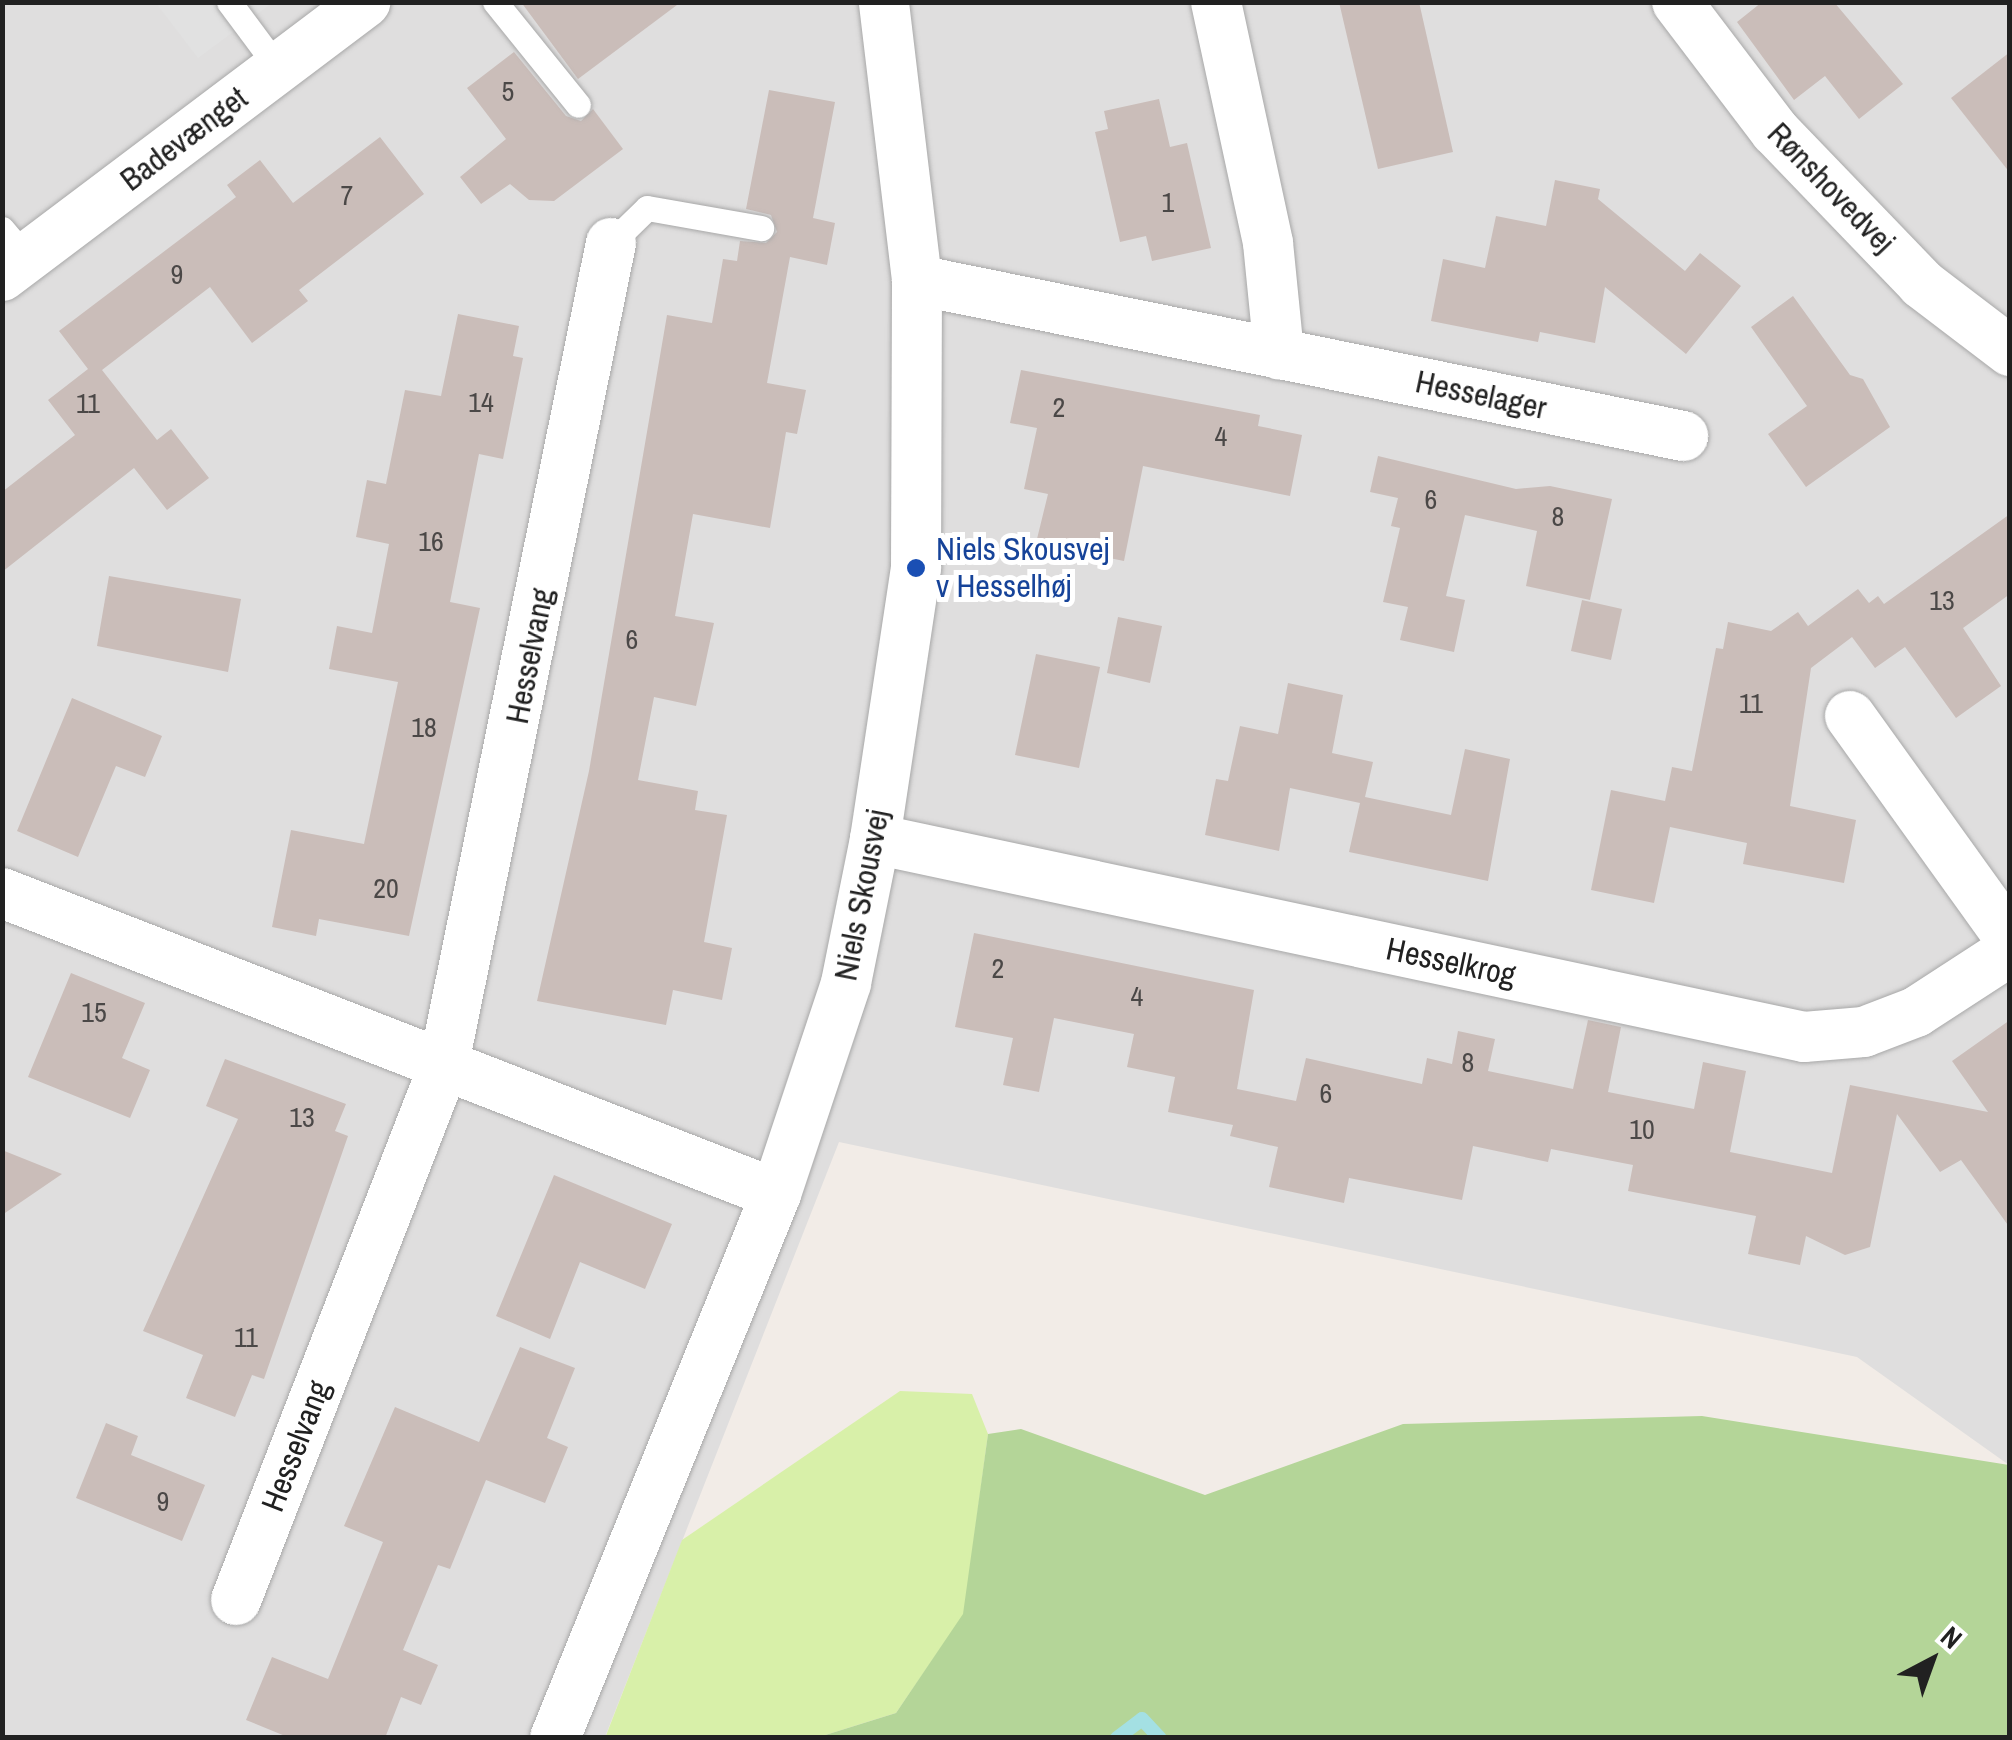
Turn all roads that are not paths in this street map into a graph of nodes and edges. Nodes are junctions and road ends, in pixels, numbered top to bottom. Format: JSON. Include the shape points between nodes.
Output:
{"nodes":[{"id":1,"x":230,"y":2,"type":"edge"},
{"id":2,"x":364,"y":2,"type":"edge"},
{"id":3,"x":495,"y":2,"type":"edge"},
{"id":4,"x":884,"y":2,"type":"edge"},
{"id":5,"x":1216,"y":2,"type":"edge"},
{"id":6,"x":1677,"y":2,"type":"edge"},
{"id":7,"x":278,"y":68,"type":"junction"},
{"id":8,"x":578,"y":106,"type":"dead end"},
{"id":9,"x":761,"y":228,"type":"dead end"},
{"id":10,"x":611,"y":243,"type":"joint"},
{"id":11,"x":10,"y":254,"type":"edge"},
{"id":12,"x":917,"y":280,"type":"junction"},
{"id":13,"x":2010,"y":351,"type":"edge"},
{"id":14,"x":1279,"y":354,"type":"junction"},
{"id":15,"x":1683,"y":436,"type":"dead end"},
{"id":16,"x":1850,"y":716,"type":"dead end"},
{"id":17,"x":875,"y":839,"type":"junction"},
{"id":18,"x":2,"y":893,"type":"edge"},
{"id":19,"x":2010,"y":939,"type":"edge"},
{"id":20,"x":2010,"y":950,"type":"edge"},
{"id":21,"x":443,"y":1068,"type":"junction"},
{"id":22,"x":776,"y":1194,"type":"junction"},
{"id":23,"x":236,"y":1600,"type":"dead end"},
{"id":24,"x":555,"y":1738,"type":"edge"}],
"edges":[{"from":1,"to":7,"type":"lane"},
{"from":2,"to":7,"type":"street","name":"Badevænget"},
{"from":3,"to":8,"type":"lane"},
{"from":4,"to":12,"type":"street","name":"Niels Skousvej"},
{"from":5,"to":14,"type":"street","via":[[1268,243]]},
{"from":6,"to":13,"type":"street","name":"Rønshovedvej","via":[[1775,132],[1922,284]]},
{"from":7,"to":11,"type":"street","name":"Badevænget"},
{"from":9,"to":10,"type":"lane","via":[[646,208]]},
{"from":10,"to":21,"type":"street","name":"Hesselvang"},
{"from":12,"to":14,"type":"street","name":"Hesselager"},
{"from":12,"to":17,"type":"street","name":"Niels Skousvej","via":[[916,568]]},
{"from":14,"to":15,"type":"street","name":"Hesselager"},
{"from":16,"to":19,"type":"street"},
{"from":17,"to":20,"type":"street","name":"Hesselkrog","via":[[1804,1037],[1864,1032],[1916,1012]]},
{"from":17,"to":22,"type":"street","name":"Niels Skousvej","via":[[846,983]]},
{"from":18,"to":21,"type":"street"},
{"from":21,"to":22,"type":"street"},
{"from":21,"to":23,"type":"street","name":"Hesselvang"},
{"from":22,"to":24,"type":"street","name":"Niels Skousvej"}]}
